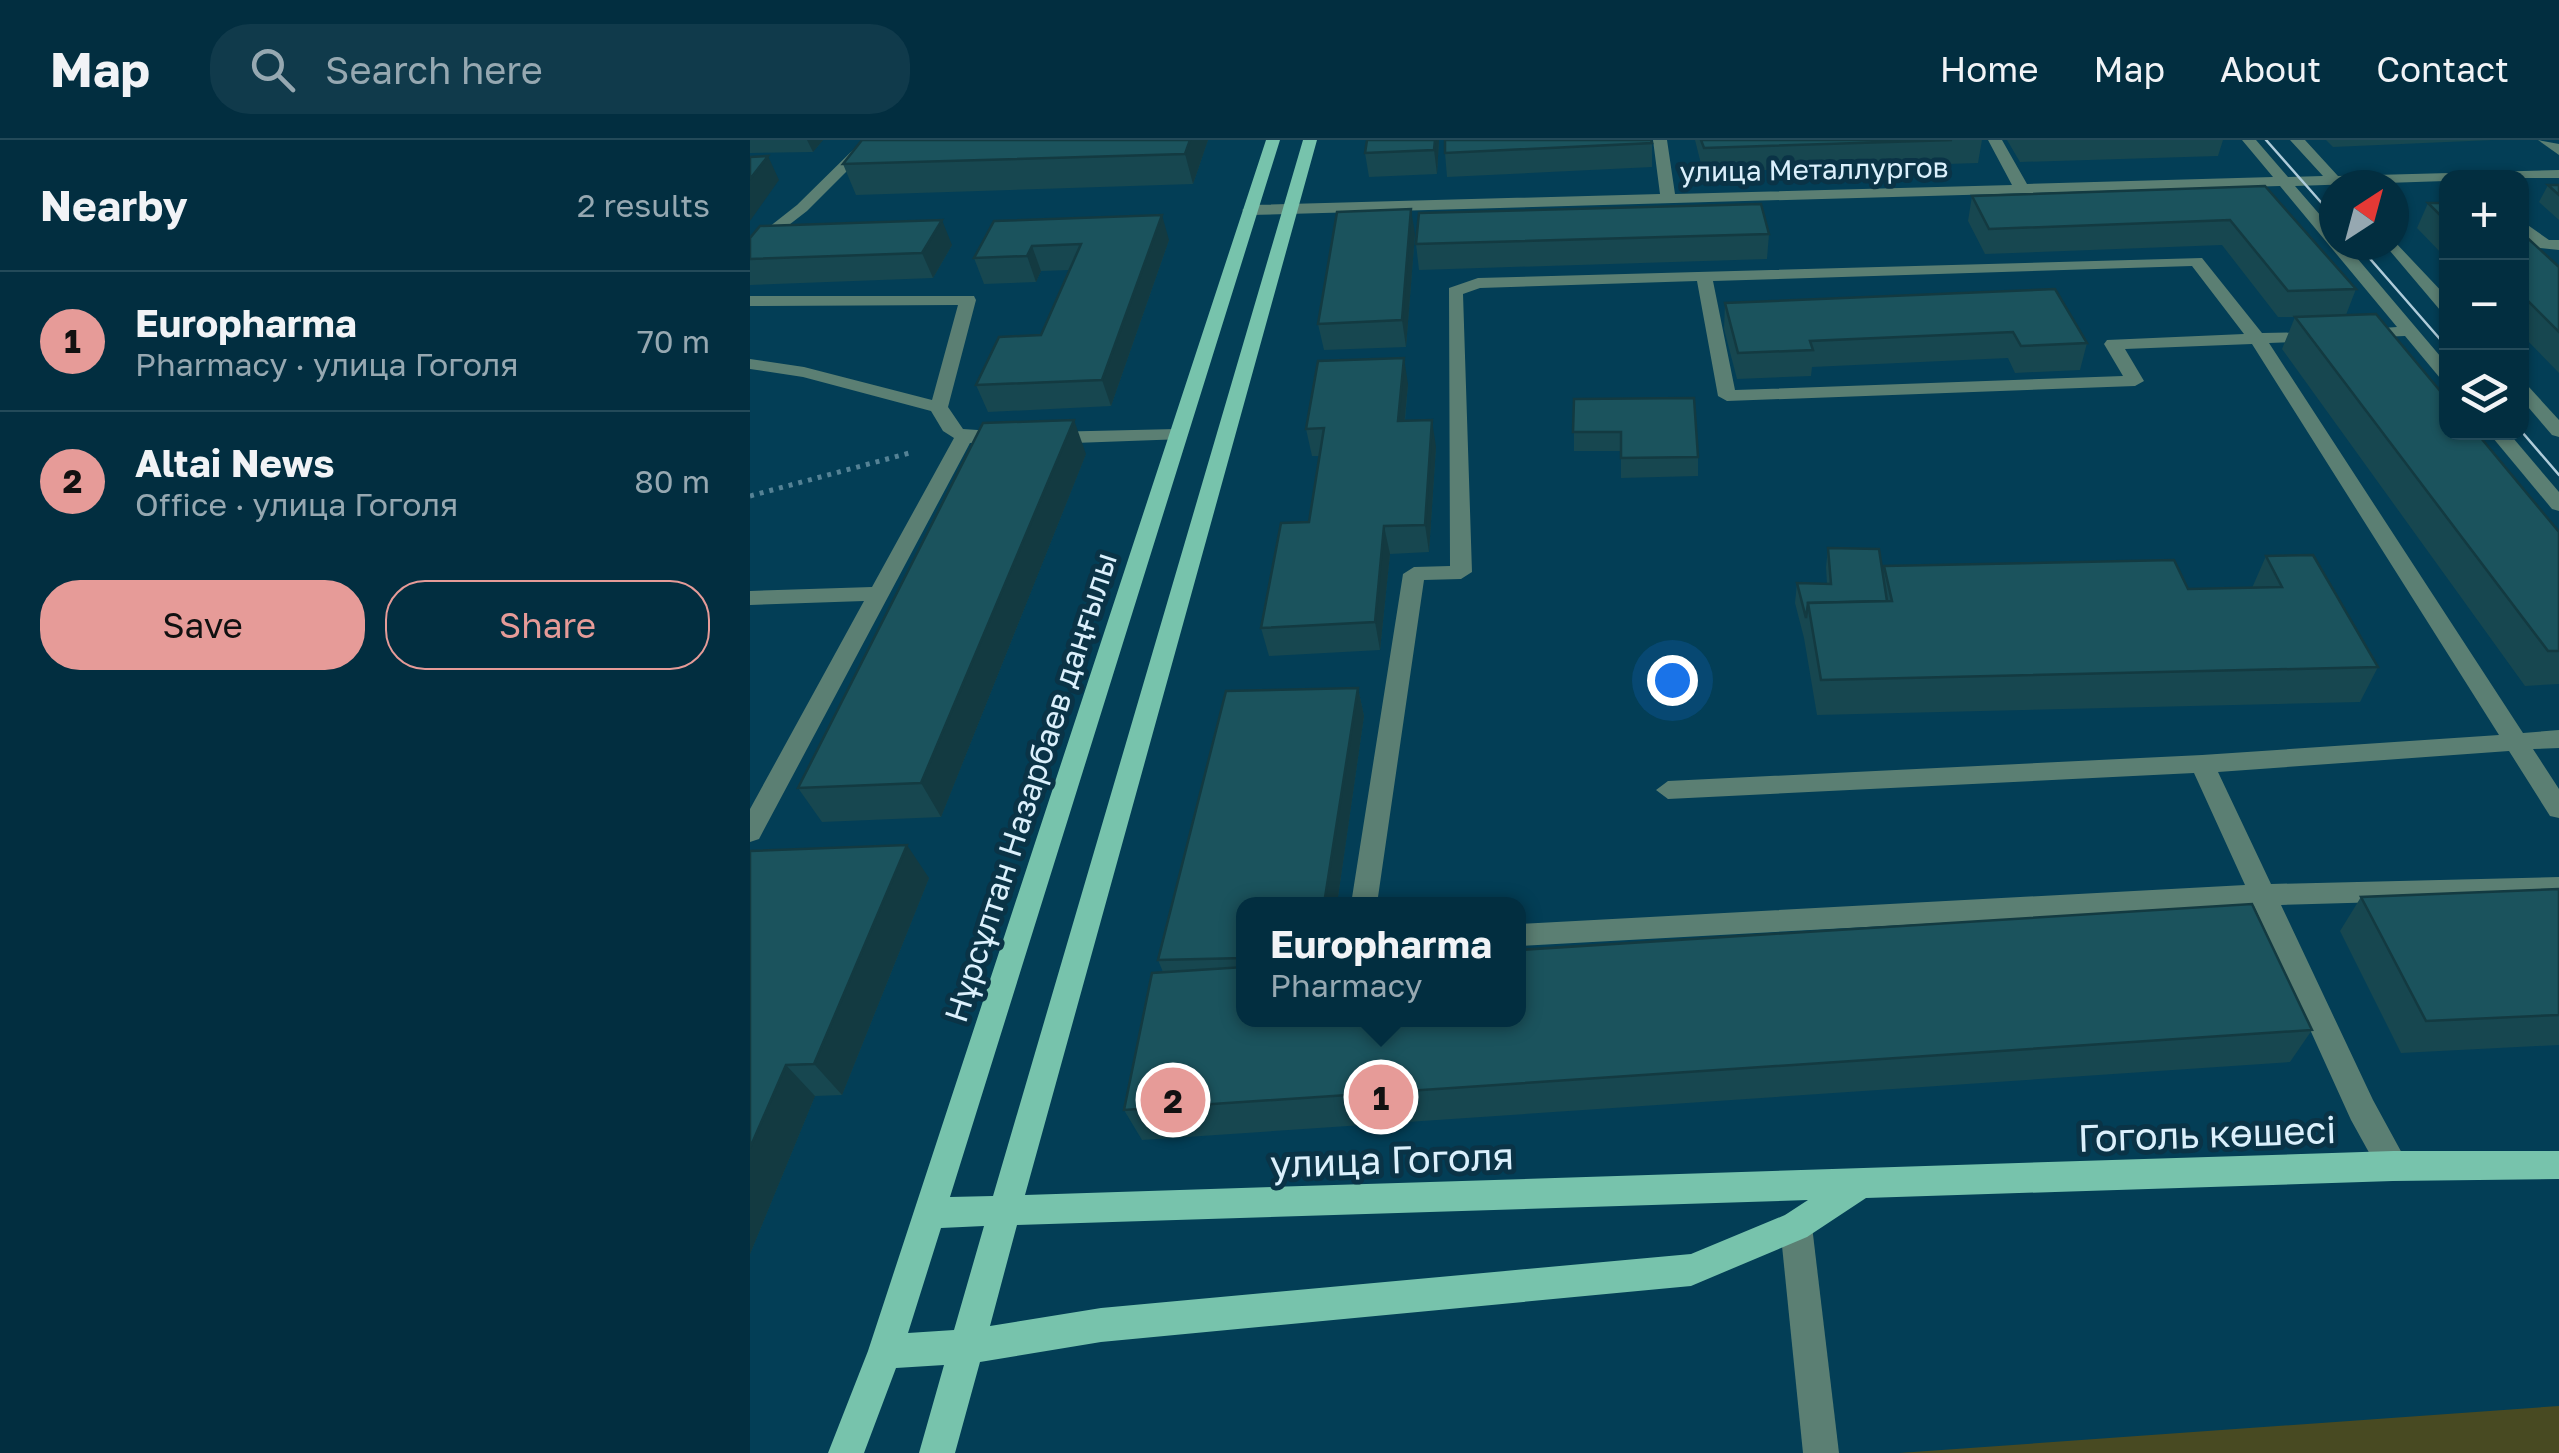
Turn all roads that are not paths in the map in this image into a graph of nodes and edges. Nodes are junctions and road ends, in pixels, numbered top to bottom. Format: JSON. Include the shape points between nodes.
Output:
{"nodes":[{"id":1,"x":871,"y":140,"type":"edge"},
{"id":2,"x":1274,"y":140,"type":"edge"},
{"id":3,"x":1310,"y":140,"type":"edge"},
{"id":4,"x":1660,"y":140,"type":"edge"},
{"id":5,"x":1994,"y":140,"type":"edge"},
{"id":6,"x":2249,"y":140,"type":"edge"},
{"id":7,"x":2297,"y":140,"type":"edge"},
{"id":8,"x":2544,"y":140,"type":"edge"},
{"id":9,"x":2559,"y":152,"type":"edge"},
{"id":10,"x":2324,"y":170,"type":"edge"},
{"id":11,"x":2559,"y":174,"type":"edge"},
{"id":12,"x":2529,"y":175,"type":"edge"},
{"id":13,"x":2439,"y":178,"type":"edge"},
{"id":14,"x":2409,"y":179,"type":"edge"},
{"id":15,"x":2283,"y":180,"type":"junction"},
{"id":16,"x":2319,"y":181,"type":"edge"},
{"id":17,"x":2022,"y":189,"type":"junction"},
{"id":18,"x":1668,"y":198,"type":"junction"},
{"id":19,"x":1250,"y":210,"type":"junction"},
{"id":20,"x":1288,"y":210,"type":"junction"},
{"id":21,"x":2319,"y":223,"type":"edge"},
{"id":22,"x":2529,"y":230,"type":"edge"},
{"id":23,"x":2552,"y":245,"type":"edge"},
{"id":24,"x":750,"y":250,"type":"edge"},
{"id":25,"x":2559,"y":258,"type":"edge"},
{"id":26,"x":2350,"y":260,"type":"edge"},
{"id":27,"x":2405,"y":260,"type":"edge"},
{"id":28,"x":1704,"y":274,"type":"junction"},
{"id":29,"x":2439,"y":298,"type":"edge"},
{"id":30,"x":750,"y":301,"type":"edge"},
{"id":31,"x":2410,"y":331,"type":"junction"},
{"id":32,"x":2258,"y":340,"type":"junction"},
{"id":33,"x":750,"y":364,"type":"edge"},
{"id":34,"x":2439,"y":366,"type":"edge"},
{"id":35,"x":2529,"y":398,"type":"edge"},
{"id":36,"x":939,"y":407,"type":"junction"},
{"id":37,"x":2559,"y":431,"type":"edge"},
{"id":38,"x":1177,"y":435,"type":"junction"},
{"id":39,"x":963,"y":439,"type":"junction"},
{"id":40,"x":2504,"y":440,"type":"edge"},
{"id":41,"x":2559,"y":505,"type":"edge"},
{"id":42,"x":876,"y":594,"type":"junction"},
{"id":43,"x":750,"y":598,"type":"edge"},
{"id":44,"x":2559,"y":739,"type":"edge"},
{"id":45,"x":2512,"y":740,"type":"junction"},
{"id":46,"x":2202,"y":764,"type":"junction"},
{"id":47,"x":1668,"y":790,"type":"dead end"},
{"id":48,"x":2559,"y":809,"type":"edge"},
{"id":49,"x":750,"y":832,"type":"edge"},
{"id":50,"x":2559,"y":887,"type":"edge"},
{"id":51,"x":2260,"y":895,"type":"junction"},
{"id":52,"x":1365,"y":897,"type":"edge"},
{"id":53,"x":1526,"y":936,"type":"edge"},
{"id":54,"x":2559,"y":1165,"type":"edge"},
{"id":55,"x":2393,"y":1166,"type":"junction"},
{"id":56,"x":1858,"y":1185,"type":"junction"},
{"id":57,"x":1008,"y":1210,"type":"junction"},
{"id":58,"x":928,"y":1214,"type":"junction"},
{"id":59,"x":1796,"y":1226,"type":"junction"},
{"id":60,"x":968,"y":1347,"type":"junction"},
{"id":61,"x":885,"y":1351,"type":"junction"},
{"id":62,"x":846,"y":1453,"type":"edge"},
{"id":63,"x":937,"y":1453,"type":"edge"},
{"id":64,"x":1821,"y":1453,"type":"edge"}],
"edges":[{"from":1,"to":24,"type":"street"},
{"from":2,"to":19,"type":"main road","name":"Нұрсұлтан Назарбаев даңғылы"},
{"from":3,"to":20,"type":"main road"},
{"from":4,"to":18,"type":"street"},
{"from":5,"to":17,"type":"street"},
{"from":6,"to":15,"type":"street"},
{"from":7,"to":10,"type":"street"},
{"from":8,"to":9,"type":"street"},
{"from":11,"to":12,"type":"street","name":"улица Металлургов"},
{"from":13,"to":14,"type":"street","name":"улица Металлургов"},
{"from":15,"to":16,"type":"street","name":"улица Металлургов"},
{"from":15,"to":17,"type":"street","name":"улица Металлургов"},
{"from":15,"to":21,"type":"street"},
{"from":17,"to":18,"type":"street","name":"улица Металлургов"},
{"from":18,"to":20,"type":"street","name":"улица Металлургов"},
{"from":19,"to":20,"type":"street","name":"улица Металлургов"},
{"from":19,"to":38,"type":"main road","name":"Нұрсұлтан Назарбаев даңғылы"},
{"from":20,"to":57,"type":"main road","via":[[1197,555],[1156,673]]},
{"from":22,"to":23,"type":"street"},
{"from":23,"to":25,"type":"street"},
{"from":26,"to":31,"type":"street"},
{"from":27,"to":29,"type":"street"},
{"from":28,"to":32,"type":"street","via":[[2196,261]]},
{"from":28,"to":32,"type":"street","via":[[1727,396],[2135,381],[2113,344]]},
{"from":28,"to":52,"type":"street","via":[[1478,283],[1455,291],[1461,572],[1414,574]]},
{"from":30,"to":36,"type":"street","via":[[968,300]]},
{"from":31,"to":32,"type":"street"},
{"from":31,"to":34,"type":"street"},
{"from":32,"to":45,"type":"street"},
{"from":33,"to":36,"type":"street"},
{"from":35,"to":37,"type":"street"},
{"from":36,"to":39,"type":"street","via":[[944,423]]},
{"from":38,"to":39,"type":"street"},
{"from":38,"to":58,"type":"main road","name":"Нұрсұлтан Назарбаев даңғылы"},
{"from":39,"to":42,"type":"street"},
{"from":40,"to":41,"type":"street"},
{"from":42,"to":43,"type":"street"},
{"from":42,"to":49,"type":"street"},
{"from":44,"to":45,"type":"street"},
{"from":45,"to":46,"type":"street"},
{"from":45,"to":48,"type":"street"},
{"from":46,"to":47,"type":"street"},
{"from":46,"to":51,"type":"street"},
{"from":50,"to":51,"type":"street"},
{"from":51,"to":53,"type":"street"},
{"from":51,"to":55,"type":"street"},
{"from":54,"to":55,"type":"main road","name":"Гоголь көшесі"},
{"from":55,"to":56,"type":"main road","name":"Гоголь көшесі"},
{"from":56,"to":57,"type":"main road","name":"улица Гоголя"},
{"from":56,"to":59,"type":"main road"},
{"from":57,"to":58,"type":"main road","name":"улица Гоголя"},
{"from":57,"to":60,"type":"main road"},
{"from":58,"to":61,"type":"main road","name":"Нұрсұлтан Назарбаев даңғылы"},
{"from":59,"to":60,"type":"main road","via":[[1691,1270],[1100,1325]]},
{"from":59,"to":64,"type":"street"},
{"from":60,"to":61,"type":"main road"},
{"from":60,"to":63,"type":"main road"},
{"from":61,"to":62,"type":"main road","name":"Нұрсұлтан Назарбаев даңғылы"}]}
